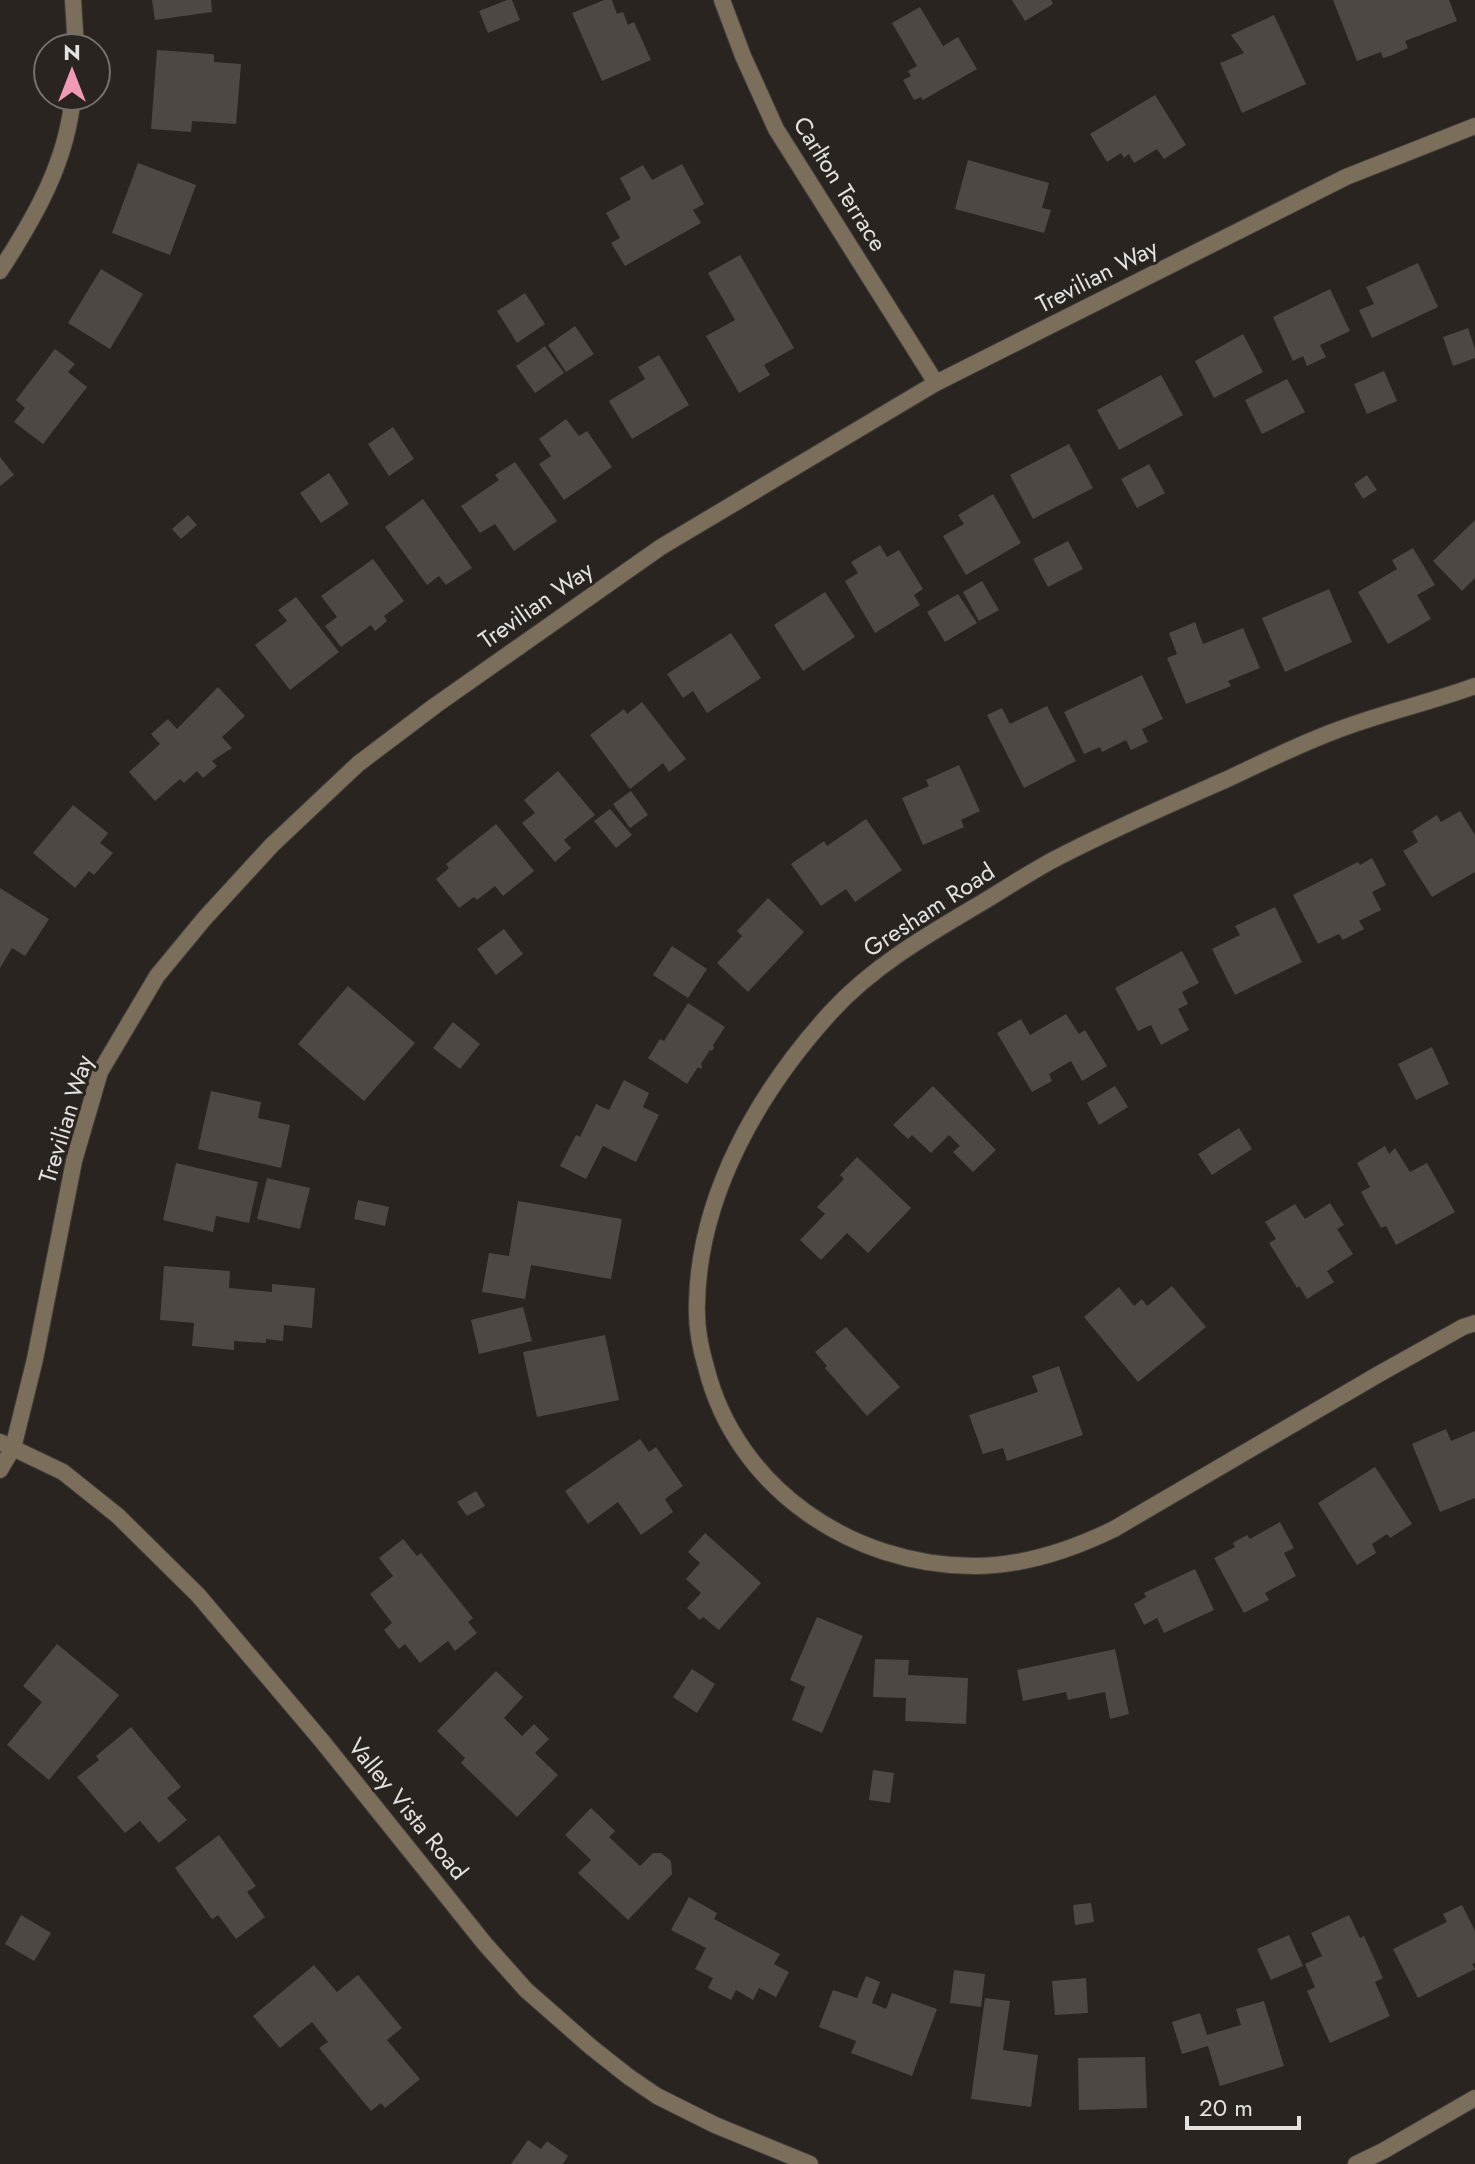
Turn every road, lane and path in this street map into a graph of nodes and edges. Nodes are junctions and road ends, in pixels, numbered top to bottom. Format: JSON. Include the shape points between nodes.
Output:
{"nodes":[{"id":1,"x":73,"y":0,"type":"edge"},
{"id":2,"x":722,"y":0,"type":"edge"},
{"id":3,"x":75,"y":32,"type":"edge"},
{"id":4,"x":70,"y":112,"type":"edge"},
{"id":5,"x":1475,"y":126,"type":"edge"},
{"id":6,"x":0,"y":271,"type":"edge"},
{"id":7,"x":936,"y":383,"type":"junction"},
{"id":8,"x":1475,"y":686,"type":"edge"},
{"id":9,"x":1475,"y":1323,"type":"edge"},
{"id":10,"x":6,"y":1445,"type":"edge"},
{"id":11,"x":0,"y":1470,"type":"edge"},
{"id":12,"x":1475,"y":2098,"type":"edge"},
{"id":13,"x":810,"y":2164,"type":"edge"},
{"id":14,"x":1356,"y":2164,"type":"edge"}],
"edges":[{"from":1,"to":3,"type":"street"},
{"from":2,"to":7,"type":"street","name":"Carlton Terrace","via":[[776,129]]},
{"from":4,"to":6,"type":"street","via":[[51,181]]},
{"from":5,"to":7,"type":"street","name":"Trevilian Way","via":[[1346,177]]},
{"from":7,"to":10,"type":"street","name":"Trevilian Way","via":[[661,547],[436,705],[358,764],[204,919],[157,976],[100,1072],[74,1161],[35,1359]]},
{"from":8,"to":9,"type":"street","name":"Gresham Road","via":[[1330,732],[1139,818],[1052,861],[911,945],[871,975],[802,1045],[746,1131],[713,1212],[701,1255],[696,1305],[700,1346],[719,1409],[753,1464],[790,1501],[873,1550],[917,1561],[975,1566],[1041,1558],[1114,1529]]},
{"from":10,"to":11,"type":"street","name":"Trevilian Way"},
{"from":10,"to":13,"type":"street","name":"Valley Vista Road","via":[[63,1472],[118,1516],[198,1595],[526,1990],[657,2096]]},
{"from":12,"to":14,"type":"street"}]}
